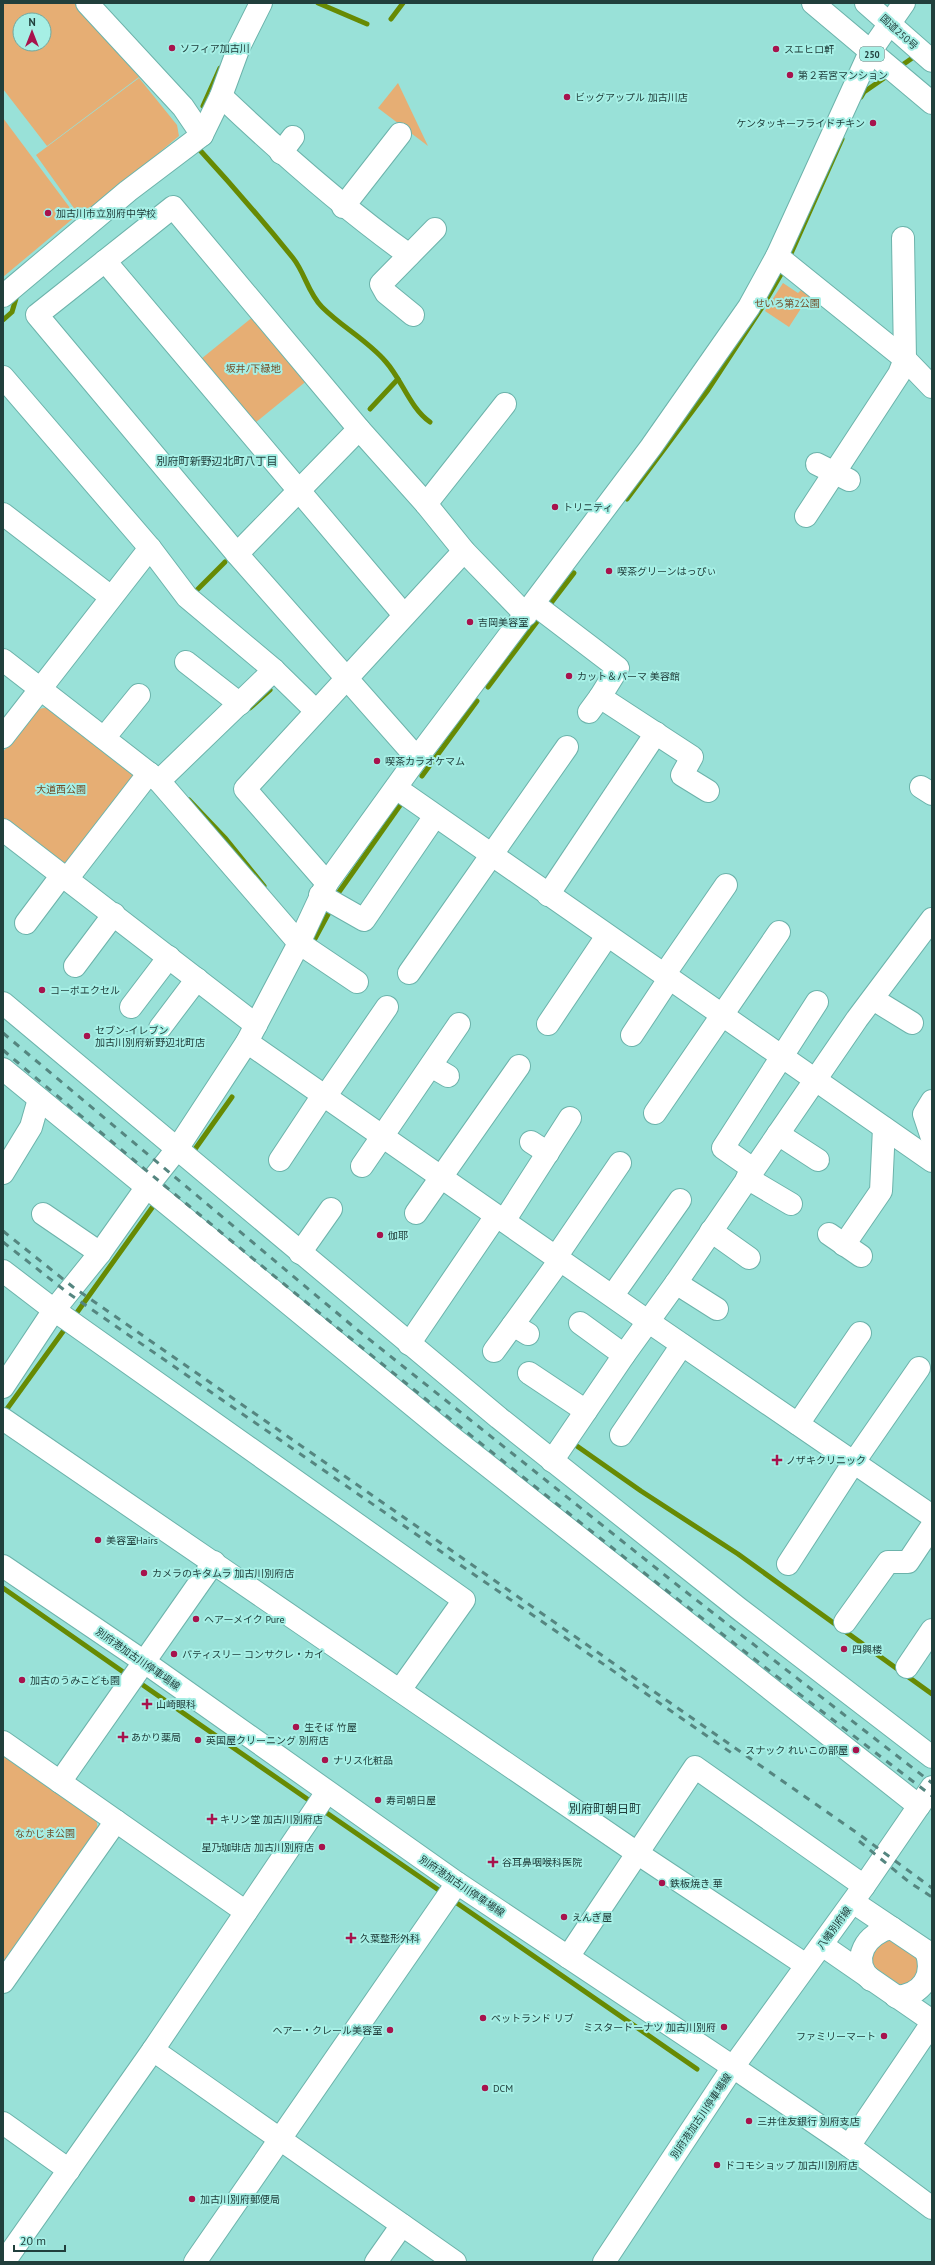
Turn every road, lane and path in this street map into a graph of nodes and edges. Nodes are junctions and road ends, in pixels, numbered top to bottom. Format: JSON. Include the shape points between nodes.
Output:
{"nodes":[{"id":1,"x":86,"y":3,"type":"edge"},
{"id":2,"x":261,"y":3,"type":"edge"},
{"id":3,"x":813,"y":3,"type":"edge"},
{"id":4,"x":866,"y":3,"type":"edge"},
{"id":5,"x":904,"y":3,"type":"edge"},
{"id":6,"x":890,"y":22,"type":"junction"},
{"id":7,"x":870,"y":52,"type":"junction"},
{"id":8,"x":932,"y":61,"type":"edge"},
{"id":9,"x":221,"y":96,"type":"junction"},
{"id":10,"x":932,"y":103,"type":"edge"},
{"id":11,"x":400,"y":134,"type":"dead end"},
{"id":12,"x":202,"y":136,"type":"junction"},
{"id":13,"x":343,"y":207,"type":"junction"},
{"id":14,"x":435,"y":229,"type":"dead end"},
{"id":15,"x":903,"y":238,"type":"dead end"},
{"id":16,"x":409,"y":255,"type":"junction"},
{"id":17,"x":777,"y":256,"type":"junction"},
{"id":18,"x":105,"y":261,"type":"junction"},
{"id":19,"x":3,"y":296,"type":"edge"},
{"id":20,"x":412,"y":315,"type":"dead end"},
{"id":21,"x":905,"y":359,"type":"junction"},
{"id":22,"x":3,"y":377,"type":"edge"},
{"id":23,"x":932,"y":387,"type":"edge"},
{"id":24,"x":505,"y":404,"type":"dead end"},
{"id":25,"x":358,"y":429,"type":"junction"},
{"id":26,"x":298,"y":491,"type":"junction"},
{"id":27,"x":426,"y":504,"type":"junction"},
{"id":28,"x":3,"y":514,"type":"edge"},
{"id":29,"x":806,"y":516,"type":"dead end"},
{"id":30,"x":150,"y":548,"type":"junction"},
{"id":31,"x":464,"y":551,"type":"junction"},
{"id":32,"x":237,"y":554,"type":"junction"},
{"id":33,"x":111,"y":597,"type":"junction"},
{"id":34,"x":530,"y":609,"type":"junction"},
{"id":35,"x":404,"y":615,"type":"junction"},
{"id":36,"x":3,"y":660,"type":"edge"},
{"id":37,"x":186,"y":662,"type":"dead end"},
{"id":38,"x":274,"y":670,"type":"junction"},
{"id":39,"x":346,"y":678,"type":"junction"},
{"id":40,"x":40,"y":689,"type":"junction"},
{"id":41,"x":138,"y":696,"type":"dead end"},
{"id":42,"x":240,"y":704,"type":"junction"},
{"id":43,"x":316,"y":711,"type":"junction"},
{"id":44,"x":656,"y":733,"type":"junction"},
{"id":45,"x":3,"y":737,"type":"edge"},
{"id":46,"x":104,"y":738,"type":"junction"},
{"id":47,"x":567,"y":747,"type":"dead end"},
{"id":48,"x":417,"y":758,"type":"junction"},
{"id":49,"x":154,"y":777,"type":"junction"},
{"id":50,"x":396,"y":788,"type":"junction"},
{"id":51,"x":708,"y":791,"type":"dead end"},
{"id":52,"x":435,"y":816,"type":"junction"},
{"id":53,"x":3,"y":830,"type":"edge"},
{"id":54,"x":491,"y":855,"type":"junction"},
{"id":55,"x":64,"y":877,"type":"junction"},
{"id":56,"x":726,"y":885,"type":"dead end"},
{"id":57,"x":324,"y":889,"type":"junction"},
{"id":58,"x":548,"y":895,"type":"junction"},
{"id":59,"x":114,"y":914,"type":"junction"},
{"id":60,"x":932,"y":919,"type":"edge"},
{"id":61,"x":26,"y":923,"type":"dead end"},
{"id":62,"x":779,"y":932,"type":"dead end"},
{"id":63,"x":607,"y":936,"type":"junction"},
{"id":64,"x":926,"y":942,"type":"edge"},
{"id":65,"x":299,"y":943,"type":"junction"},
{"id":66,"x":169,"y":957,"type":"junction"},
{"id":67,"x":75,"y":966,"type":"dead end"},
{"id":68,"x":409,"y":973,"type":"dead end"},
{"id":69,"x":667,"y":977,"type":"junction"},
{"id":70,"x":197,"y":979,"type":"junction"},
{"id":71,"x":357,"y":982,"type":"dead end"},
{"id":72,"x":872,"y":999,"type":"junction"},
{"id":73,"x":817,"y":1002,"type":"dead end"},
{"id":74,"x":3,"y":1003,"type":"edge"},
{"id":75,"x":131,"y":1008,"type":"dead end"},
{"id":76,"x":377,"y":1012,"type":"dead end"},
{"id":77,"x":721,"y":1015,"type":"junction"},
{"id":78,"x":559,"y":1017,"type":"dead end"},
{"id":79,"x":912,"y":1023,"type":"dead end"},
{"id":80,"x":459,"y":1024,"type":"dead end"},
{"id":81,"x":160,"y":1028,"type":"dead end"},
{"id":82,"x":252,"y":1034,"type":"junction"},
{"id":83,"x":632,"y":1034,"type":"dead end"},
{"id":84,"x":781,"y":1056,"type":"junction"},
{"id":85,"x":519,"y":1066,"type":"dead end"},
{"id":86,"x":3,"y":1069,"type":"edge"},
{"id":87,"x":815,"y":1081,"type":"junction"},
{"id":88,"x":324,"y":1096,"type":"junction"},
{"id":89,"x":39,"y":1099,"type":"junction"},
{"id":90,"x":657,"y":1100,"type":"dead end"},
{"id":91,"x":932,"y":1101,"type":"edge"},
{"id":92,"x":570,"y":1118,"type":"dead end"},
{"id":93,"x":884,"y":1128,"type":"junction"},
{"id":94,"x":778,"y":1134,"type":"junction"},
{"id":95,"x":381,"y":1136,"type":"junction"},
{"id":96,"x":932,"y":1138,"type":"edge"},
{"id":97,"x":177,"y":1149,"type":"junction"},
{"id":98,"x":280,"y":1160,"type":"dead end"},
{"id":99,"x":818,"y":1160,"type":"dead end"},
{"id":100,"x":932,"y":1161,"type":"edge"},
{"id":101,"x":620,"y":1163,"type":"dead end"},
{"id":102,"x":362,"y":1166,"type":"dead end"},
{"id":103,"x":3,"y":1173,"type":"edge"},
{"id":104,"x":750,"y":1173,"type":"junction"},
{"id":105,"x":440,"y":1177,"type":"junction"},
{"id":106,"x":146,"y":1188,"type":"junction"},
{"id":107,"x":680,"y":1200,"type":"dead end"},
{"id":108,"x":791,"y":1204,"type":"dead end"},
{"id":109,"x":331,"y":1209,"type":"dead end"},
{"id":110,"x":416,"y":1213,"type":"dead end"},
{"id":111,"x":43,"y":1214,"type":"dead end"},
{"id":112,"x":500,"y":1218,"type":"junction"},
{"id":113,"x":711,"y":1231,"type":"junction"},
{"id":114,"x":844,"y":1245,"type":"dead end"},
{"id":115,"x":100,"y":1253,"type":"junction"},
{"id":116,"x":300,"y":1253,"type":"junction"},
{"id":117,"x":558,"y":1258,"type":"junction"},
{"id":118,"x":750,"y":1258,"type":"dead end"},
{"id":119,"x":3,"y":1271,"type":"edge"},
{"id":120,"x":676,"y":1283,"type":"junction"},
{"id":121,"x":613,"y":1295,"type":"junction"},
{"id":122,"x":717,"y":1309,"type":"dead end"},
{"id":123,"x":54,"y":1310,"type":"junction"},
{"id":124,"x":649,"y":1322,"type":"junction"},
{"id":125,"x":580,"y":1323,"type":"dead end"},
{"id":126,"x":409,"y":1344,"type":"junction"},
{"id":127,"x":682,"y":1344,"type":"junction"},
{"id":128,"x":859,"y":1344,"type":"dead end"},
{"id":129,"x":494,"y":1350,"type":"dead end"},
{"id":130,"x":624,"y":1355,"type":"junction"},
{"id":131,"x":920,"y":1368,"type":"dead end"},
{"id":132,"x":530,"y":1373,"type":"dead end"},
{"id":133,"x":3,"y":1387,"type":"edge"},
{"id":134,"x":586,"y":1411,"type":"junction"},
{"id":135,"x":7,"y":1421,"type":"edge"},
{"id":136,"x":798,"y":1424,"type":"junction"},
{"id":137,"x":621,"y":1435,"type":"dead end"},
{"id":138,"x":552,"y":1461,"type":"junction"},
{"id":139,"x":854,"y":1462,"type":"junction"},
{"id":140,"x":932,"y":1516,"type":"edge"},
{"id":141,"x":932,"y":1526,"type":"edge"},
{"id":142,"x":214,"y":1562,"type":"junction"},
{"id":143,"x":788,"y":1564,"type":"dead end"},
{"id":144,"x":3,"y":1566,"type":"edge"},
{"id":145,"x":845,"y":1622,"type":"dead end"},
{"id":146,"x":932,"y":1630,"type":"edge"},
{"id":147,"x":142,"y":1661,"type":"junction"},
{"id":148,"x":907,"y":1667,"type":"dead end"},
{"id":149,"x":400,"y":1690,"type":"junction"},
{"id":150,"x":3,"y":1742,"type":"edge"},
{"id":151,"x":932,"y":1758,"type":"edge"},
{"id":152,"x":60,"y":1782,"type":"junction"},
{"id":153,"x":932,"y":1787,"type":"edge"},
{"id":154,"x":327,"y":1792,"type":"junction"},
{"id":155,"x":919,"y":1806,"type":"junction"},
{"id":156,"x":116,"y":1821,"type":"junction"},
{"id":157,"x":637,"y":1853,"type":"junction"},
{"id":158,"x":457,"y":1883,"type":"junction"},
{"id":159,"x":859,"y":1894,"type":"junction"},
{"id":160,"x":246,"y":1912,"type":"junction"},
{"id":161,"x":892,"y":1928,"type":"junction"},
{"id":162,"x":822,"y":1945,"type":"junction"},
{"id":163,"x":929,"y":1953,"type":"edge"},
{"id":164,"x":568,"y":1957,"type":"junction"},
{"id":165,"x":806,"y":1965,"type":"junction"},
{"id":166,"x":871,"y":1980,"type":"junction"},
{"id":167,"x":3,"y":1982,"type":"edge"},
{"id":168,"x":896,"y":1997,"type":"junction"},
{"id":169,"x":932,"y":2022,"type":"edge"},
{"id":170,"x":153,"y":2050,"type":"junction"},
{"id":171,"x":733,"y":2067,"type":"junction"},
{"id":172,"x":3,"y":2123,"type":"edge"},
{"id":173,"x":281,"y":2139,"type":"junction"},
{"id":174,"x":849,"y":2146,"type":"junction"},
{"id":175,"x":68,"y":2170,"type":"junction"},
{"id":176,"x":932,"y":2208,"type":"edge"},
{"id":177,"x":402,"y":2224,"type":"junction"},
{"id":178,"x":4,"y":2262,"type":"edge"},
{"id":179,"x":195,"y":2262,"type":"edge"},
{"id":180,"x":376,"y":2262,"type":"edge"},
{"id":181,"x":455,"y":2262,"type":"edge"},
{"id":182,"x":604,"y":2262,"type":"edge"}],
"edges":[{"from":1,"to":12,"type":"main road","via":[[183,107]]},
{"from":2,"to":9,"type":"main road","via":[[239,47]]},
{"from":3,"to":7,"type":"main road","number":"250"},
{"from":4,"to":6,"type":"main road","name":"国道250号"},
{"from":5,"to":6,"type":"main road"},
{"from":6,"to":7,"type":"main road"},
{"from":6,"to":8,"type":"main road","name":"国道250号"},
{"from":7,"to":10,"type":"main road","number":"250"},
{"from":7,"to":17,"type":"main road"},
{"from":9,"to":12,"type":"main road"},
{"from":9,"to":13,"type":"main road","via":[[287,145]]},
{"from":11,"to":13,"type":"main road"},
{"from":12,"to":19,"type":"main road","via":[[128,191]]},
{"from":13,"to":16,"type":"main road"},
{"from":14,"to":16,"type":"main road"},
{"from":15,"to":21,"type":"main road"},
{"from":16,"to":20,"type":"main road","via":[[381,284],[386,293]]},
{"from":17,"to":21,"type":"main road"},
{"from":17,"to":34,"type":"main road","via":[[750,307],[642,459]]},
{"from":18,"to":25,"type":"main road","via":[[173,207]]},
{"from":18,"to":26,"type":"main road"},
{"from":18,"to":32,"type":"main road","via":[[37,315]]},
{"from":21,"to":23,"type":"main road"},
{"from":21,"to":29,"type":"main road","via":[[899,374]]},
{"from":22,"to":30,"type":"main road"},
{"from":24,"to":27,"type":"main road"},
{"from":25,"to":26,"type":"main road"},
{"from":25,"to":27,"type":"main road"},
{"from":26,"to":32,"type":"main road"},
{"from":26,"to":35,"type":"main road"},
{"from":27,"to":31,"type":"main road"},
{"from":28,"to":33,"type":"main road"},
{"from":30,"to":33,"type":"main road"},
{"from":30,"to":38,"type":"main road","via":[[187,597]]},
{"from":31,"to":34,"type":"main road"},
{"from":31,"to":35,"type":"main road"},
{"from":32,"to":39,"type":"main road"},
{"from":33,"to":40,"type":"main road"},
{"from":34,"to":44,"type":"main road","via":[[618,668],[594,705]]},
{"from":34,"to":48,"type":"main road"},
{"from":35,"to":39,"type":"main road"},
{"from":36,"to":40,"type":"main road"},
{"from":37,"to":42,"type":"main road"},
{"from":38,"to":42,"type":"main road"},
{"from":38,"to":43,"type":"main road"},
{"from":39,"to":43,"type":"main road"},
{"from":39,"to":48,"type":"main road"},
{"from":40,"to":45,"type":"main road"},
{"from":40,"to":46,"type":"main road"},
{"from":41,"to":46,"type":"main road"},
{"from":42,"to":49,"type":"main road"},
{"from":43,"to":57,"type":"main road","via":[[245,789]]},
{"from":44,"to":51,"type":"main road","via":[[692,757],[682,775]]},
{"from":44,"to":58,"type":"main road"},
{"from":46,"to":49,"type":"main road"},
{"from":47,"to":54,"type":"main road","via":[[539,772]]},
{"from":48,"to":50,"type":"main road"},
{"from":49,"to":55,"type":"main road"},
{"from":49,"to":65,"type":"main road"},
{"from":50,"to":52,"type":"main road"},
{"from":50,"to":57,"type":"main road"},
{"from":52,"to":54,"type":"main road"},
{"from":52,"to":57,"type":"main road","via":[[364,920]]},
{"from":53,"to":55,"type":"main road"},
{"from":54,"to":58,"type":"main road"},
{"from":54,"to":68,"type":"main road"},
{"from":55,"to":59,"type":"main road"},
{"from":55,"to":61,"type":"main road"},
{"from":56,"to":69,"type":"main road"},
{"from":57,"to":65,"type":"main road"},
{"from":58,"to":63,"type":"main road"},
{"from":59,"to":66,"type":"main road"},
{"from":59,"to":67,"type":"main road"},
{"from":60,"to":64,"type":"main road"},
{"from":62,"to":77,"type":"main road"},
{"from":63,"to":69,"type":"main road"},
{"from":63,"to":78,"type":"main road"},
{"from":64,"to":72,"type":"main road"},
{"from":65,"to":71,"type":"main road"},
{"from":65,"to":82,"type":"main road"},
{"from":66,"to":70,"type":"main road"},
{"from":66,"to":75,"type":"main road"},
{"from":69,"to":77,"type":"main road"},
{"from":69,"to":83,"type":"main road"},
{"from":70,"to":81,"type":"main road"},
{"from":70,"to":82,"type":"main road"},
{"from":72,"to":79,"type":"main road"},
{"from":72,"to":87,"type":"main road"},
{"from":73,"to":84,"type":"main road"},
{"from":74,"to":97,"type":"main road"},
{"from":76,"to":88,"type":"main road"},
{"from":77,"to":84,"type":"main road"},
{"from":77,"to":90,"type":"main road"},
{"from":80,"to":95,"type":"main road","via":[[439,1071]]},
{"from":82,"to":88,"type":"main road"},
{"from":82,"to":97,"type":"main road"},
{"from":84,"to":87,"type":"main road"},
{"from":84,"to":104,"type":"main road","via":[[723,1148]]},
{"from":85,"to":105,"type":"main road","via":[[500,1107]]},
{"from":86,"to":89,"type":"main road"},
{"from":87,"to":93,"type":"main road"},
{"from":87,"to":94,"type":"main road"},
{"from":88,"to":95,"type":"main road"},
{"from":88,"to":98,"type":"main road"},
{"from":89,"to":103,"type":"main road","via":[[31,1127]]},
{"from":89,"to":106,"type":"main road"},
{"from":91,"to":96,"type":"main road","via":[[924,1114]]},
{"from":92,"to":112,"type":"main road","via":[[539,1148]]},
{"from":93,"to":100,"type":"main road"},
{"from":93,"to":114,"type":"main road","via":[[881,1191]]},
{"from":94,"to":99,"type":"main road"},
{"from":94,"to":104,"type":"main road"},
{"from":95,"to":102,"type":"main road"},
{"from":95,"to":105,"type":"main road"},
{"from":97,"to":106,"type":"main road"},
{"from":97,"to":116,"type":"main road"},
{"from":101,"to":117,"type":"main road"},
{"from":104,"to":108,"type":"main road"},
{"from":104,"to":113,"type":"main road"},
{"from":105,"to":110,"type":"main road"},
{"from":105,"to":112,"type":"main road"},
{"from":106,"to":115,"type":"main road"},
{"from":106,"to":155,"type":"main road","via":[[450,1436]]},
{"from":107,"to":121,"type":"main road","via":[[658,1216]]},
{"from":109,"to":116,"type":"main road"},
{"from":111,"to":115,"type":"main road"},
{"from":112,"to":117,"type":"main road"},
{"from":112,"to":126,"type":"main road"},
{"from":113,"to":118,"type":"main road"},
{"from":113,"to":120,"type":"main road"},
{"from":115,"to":123,"type":"main road"},
{"from":116,"to":126,"type":"main road"},
{"from":117,"to":121,"type":"main road"},
{"from":117,"to":129,"type":"main road","via":[[520,1330]]},
{"from":119,"to":123,"type":"main road"},
{"from":120,"to":122,"type":"main road"},
{"from":120,"to":124,"type":"main road"},
{"from":121,"to":124,"type":"main road"},
{"from":123,"to":133,"type":"main road"},
{"from":123,"to":149,"type":"main road","via":[[464,1600]]},
{"from":124,"to":127,"type":"main road"},
{"from":124,"to":130,"type":"main road"},
{"from":125,"to":130,"type":"main road"},
{"from":126,"to":138,"type":"main road"},
{"from":127,"to":136,"type":"main road"},
{"from":127,"to":137,"type":"main road"},
{"from":128,"to":136,"type":"main road"},
{"from":130,"to":134,"type":"main road"},
{"from":131,"to":139,"type":"main road"},
{"from":132,"to":134,"type":"main road"},
{"from":134,"to":138,"type":"main road"},
{"from":135,"to":142,"type":"main road"},
{"from":136,"to":139,"type":"main road"},
{"from":138,"to":151,"type":"main road"},
{"from":139,"to":140,"type":"main road"},
{"from":139,"to":143,"type":"main road","via":[[807,1549]]},
{"from":141,"to":145,"type":"main road","via":[[908,1562],[888,1562]]},
{"from":142,"to":147,"type":"main road"},
{"from":142,"to":149,"type":"main road"},
{"from":144,"to":147,"type":"main road","name":"別府港加古川停車場線"},
{"from":146,"to":148,"type":"main road"},
{"from":147,"to":152,"type":"main road"},
{"from":147,"to":154,"type":"main road","name":"別府港加古川停車場線"},
{"from":149,"to":157,"type":"main road"},
{"from":150,"to":152,"type":"main road"},
{"from":152,"to":156,"type":"main road"},
{"from":153,"to":155,"type":"main road","name":"八幡別府線"},
{"from":154,"to":158,"type":"main road","name":"別府港加古川停車場線"},
{"from":154,"to":160,"type":"main road"},
{"from":155,"to":159,"type":"main road","name":"八幡別府線"},
{"from":156,"to":160,"type":"main road"},
{"from":156,"to":167,"type":"main road"},
{"from":157,"to":159,"type":"main road","via":[[695,1767]]},
{"from":157,"to":164,"type":"main road"},
{"from":157,"to":165,"type":"main road"},
{"from":158,"to":164,"type":"main road","name":"別府港加古川停車場線"},
{"from":158,"to":173,"type":"main road"},
{"from":159,"to":161,"type":"main road"},
{"from":159,"to":162,"type":"main road","name":"八幡別府線"},
{"from":160,"to":170,"type":"main road"},
{"from":161,"to":163,"type":"main road"},
{"from":161,"to":166,"type":"main road","via":[[876,1933],[863,1952],[860,1963],[864,1973]]},
{"from":162,"to":165,"type":"main road","name":"八幡別府線"},
{"from":162,"to":166,"type":"main road"},
{"from":163,"to":168,"type":"main road","via":[[932,1961],[927,1981],[915,1994]]},
{"from":164,"to":171,"type":"main road","name":"別府港加古川停車場線"},
{"from":165,"to":171,"type":"main road","name":"八幡別府線"},
{"from":166,"to":168,"type":"main road"},
{"from":168,"to":169,"type":"main road"},
{"from":169,"to":174,"type":"main road"},
{"from":170,"to":173,"type":"main road"},
{"from":170,"to":175,"type":"main road"},
{"from":171,"to":174,"type":"main road"},
{"from":171,"to":182,"type":"main road","name":"別府港加古川停車場線"},
{"from":172,"to":175,"type":"main road"},
{"from":173,"to":177,"type":"main road"},
{"from":173,"to":179,"type":"main road"},
{"from":174,"to":176,"type":"main road"},
{"from":175,"to":178,"type":"main road"},
{"from":177,"to":180,"type":"main road"},
{"from":177,"to":181,"type":"main road"}]}
